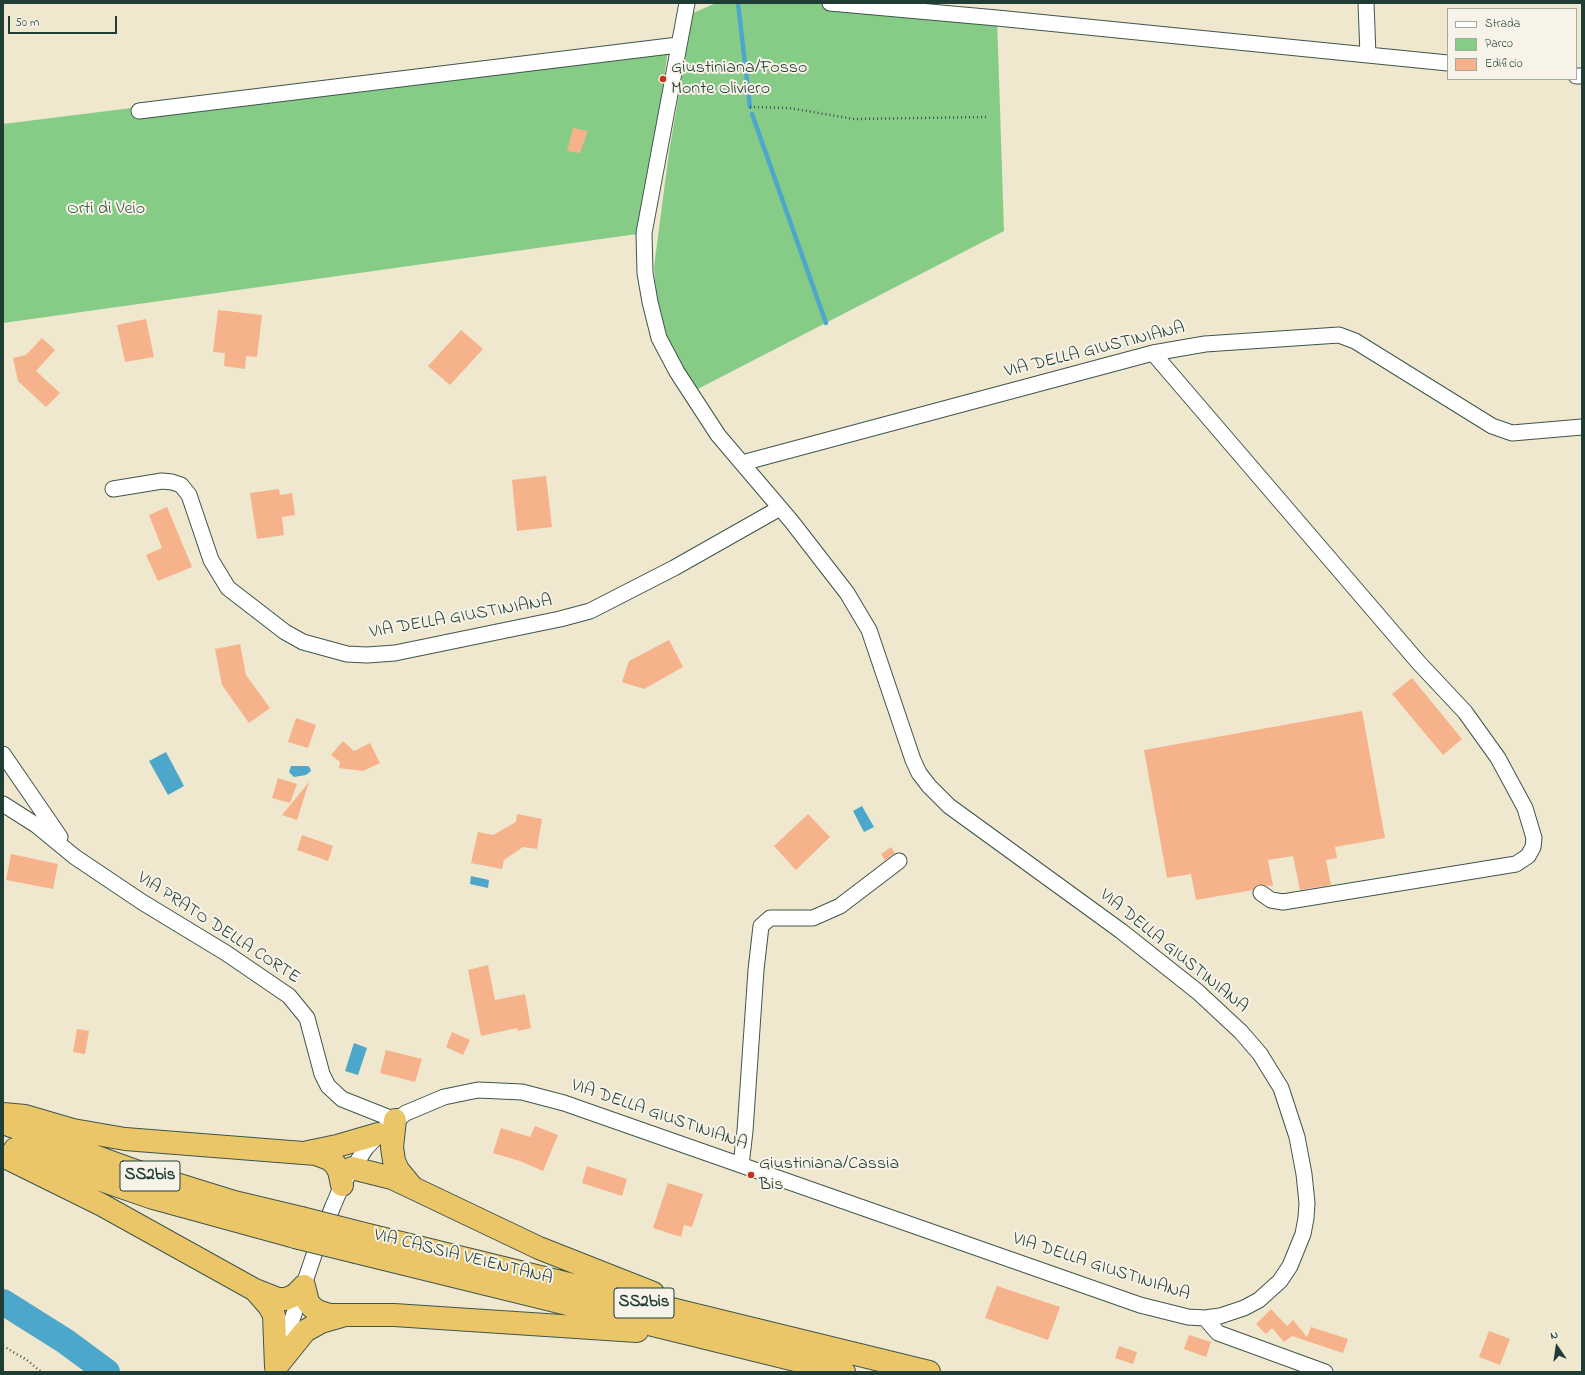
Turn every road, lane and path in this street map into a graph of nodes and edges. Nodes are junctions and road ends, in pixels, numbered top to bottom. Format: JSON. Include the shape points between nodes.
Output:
{"nodes":[{"id":1,"x":687,"y":3,"type":"edge"},
{"id":2,"x":830,"y":3,"type":"edge"},
{"id":3,"x":1366,"y":3,"type":"edge"},
{"id":4,"x":678,"y":45,"type":"junction"},
{"id":5,"x":1368,"y":55,"type":"junction"},
{"id":6,"x":1447,"y":63,"type":"edge"},
{"id":7,"x":750,"y":107,"type":"dead end"},
{"id":8,"x":139,"y":111,"type":"dead end"},
{"id":9,"x":986,"y":117,"type":"dead end"},
{"id":10,"x":1153,"y":353,"type":"junction"},
{"id":11,"x":1582,"y":427,"type":"edge"},
{"id":12,"x":742,"y":463,"type":"junction"},
{"id":13,"x":113,"y":489,"type":"dead end"},
{"id":14,"x":780,"y":508,"type":"junction"},
{"id":15,"x":3,"y":754,"type":"edge"},
{"id":16,"x":3,"y":804,"type":"edge"},
{"id":17,"x":76,"y":857,"type":"junction"},
{"id":18,"x":899,"y":861,"type":"dead end"},
{"id":19,"x":1262,"y":893,"type":"dead end"},
{"id":20,"x":3,"y":1114,"type":"edge"},
{"id":21,"x":395,"y":1120,"type":"junction"},
{"id":22,"x":3,"y":1123,"type":"edge"},
{"id":23,"x":378,"y":1134,"type":"junction"},
{"id":24,"x":3,"y":1144,"type":"edge"},
{"id":25,"x":306,"y":1152,"type":"junction"},
{"id":26,"x":3,"y":1156,"type":"edge"},
{"id":27,"x":741,"y":1165,"type":"junction"},
{"id":28,"x":347,"y":1176,"type":"junction"},
{"id":29,"x":412,"y":1187,"type":"junction"},
{"id":30,"x":298,"y":1227,"type":"junction"},
{"id":31,"x":358,"y":1242,"type":"junction"},
{"id":32,"x":304,"y":1286,"type":"junction"},
{"id":33,"x":254,"y":1290,"type":"junction"},
{"id":34,"x":344,"y":1316,"type":"junction"},
{"id":35,"x":1205,"y":1318,"type":"junction"},
{"id":36,"x":721,"y":1322,"type":"junction"},
{"id":37,"x":698,"y":1335,"type":"junction"},
{"id":38,"x":3,"y":1346,"type":"edge"},
{"id":39,"x":275,"y":1370,"type":"edge"},
{"id":40,"x":41,"y":1372,"type":"edge"},
{"id":41,"x":844,"y":1372,"type":"edge"},
{"id":42,"x":929,"y":1372,"type":"edge"},
{"id":43,"x":1325,"y":1372,"type":"edge"}],
"edges":[{"from":1,"to":4,"type":"street","name":"VIA DELLA GIUSTINIANA"},
{"from":2,"to":5,"type":"street"},
{"from":3,"to":5,"type":"street"},
{"from":4,"to":8,"type":"street"},
{"from":4,"to":12,"type":"street","name":"VIA DELLA GIUSTINIANA","via":[[644,233],[645,273],[659,338],[718,435]]},
{"from":5,"to":6,"type":"street"},
{"from":7,"to":9,"type":"path","via":[[789,108],[854,119]]},
{"from":10,"to":11,"type":"street","name":"VIA DELLA GIUSTINIANA","via":[[1205,344],[1339,335],[1355,341],[1492,426],[1512,433]]},
{"from":10,"to":12,"type":"street","name":"VIA DELLA GIUSTINIANA"},
{"from":10,"to":19,"type":"street","via":[[1419,663],[1465,712],[1498,758],[1525,808],[1534,838],[1528,856],[1516,864],[1283,902],[1270,900]]},
{"from":12,"to":14,"type":"street","name":"VIA DELLA GIUSTINIANA"},
{"from":13,"to":14,"type":"street","name":"VIA DELLA GIUSTINIANA","via":[[162,481],[181,485],[189,495],[211,560],[228,588],[285,632],[303,642],[347,654],[367,655],[395,653],[590,611],[674,568]]},
{"from":14,"to":35,"type":"street","name":"VIA DELLA GIUSTINIANA","via":[[847,593],[869,630],[913,760],[929,786],[949,806],[1121,931],[1198,992],[1255,1049],[1281,1088],[1297,1137],[1306,1189],[1306,1218],[1298,1248],[1280,1281],[1259,1300],[1234,1311]]},
{"from":15,"to":17,"type":"street","via":[[50,825]]},
{"from":16,"to":17,"type":"street","name":"VIA PRATO DELLA CORTE","via":[[36,825]]},
{"from":17,"to":21,"type":"street","name":"VIA PRATO DELLA CORTE","via":[[289,996],[307,1018],[322,1074],[328,1086],[342,1099]]},
{"from":18,"to":27,"type":"street","via":[[840,906],[813,918],[770,918],[761,926]]},
{"from":20,"to":25,"type":"highway","via":[[24,1116],[73,1130],[125,1139]]},
{"from":21,"to":23,"type":"street","name":"VIA DELLA GIUSTINIANA"},
{"from":21,"to":27,"type":"street","name":"VIA DELLA GIUSTINIANA","via":[[420,1106],[452,1095],[486,1090],[517,1092],[564,1103]]},
{"from":21,"to":29,"type":"highway","via":[[392,1147],[394,1161]]},
{"from":22,"to":30,"type":"highway","name":"VIA CASSIA VEIENTANA","number":"SS2bis","via":[[147,1175],[234,1202]]},
{"from":23,"to":25,"type":"highway"},
{"from":23,"to":28,"type":"street","name":"VIA DELLA GIUSTINIANA"},
{"from":24,"to":30,"type":"highway","name":"VIA CASSIA VEIENTANA","number":"SS2bis","via":[[153,1198]]},
{"from":25,"to":28,"type":"highway","via":[[332,1161],[339,1171]]},
{"from":26,"to":33,"type":"highway","via":[[108,1209]]},
{"from":27,"to":35,"type":"street","name":"VIA DELLA GIUSTINIANA","via":[[1140,1305],[1188,1317]]},
{"from":28,"to":29,"type":"highway","via":[[385,1176]]},
{"from":28,"to":32,"type":"street","name":"VIA DELLA GIUSTINIANA","via":[[320,1238]]},
{"from":29,"to":36,"type":"highway","via":[[539,1248]]},
{"from":30,"to":31,"type":"highway","name":"VIA CASSIA VEIENTANA","number":"SS2bis","bridge":true},
{"from":31,"to":36,"type":"highway","name":"VIA CASSIA VEIENTANA","number":"SS2bis"},
{"from":31,"to":37,"type":"highway","name":"VIA CASSIA VEIENTANA","number":"SS2bis"},
{"from":32,"to":33,"type":"highway","via":[[286,1300]]},
{"from":32,"to":34,"type":"highway","via":[[308,1302],[314,1309],[323,1314]]},
{"from":32,"to":39,"type":"street","name":"VIA DELLA GIUSTINIANA"},
{"from":33,"to":39,"type":"highway","via":[[274,1315]]},
{"from":34,"to":37,"type":"highway","via":[[394,1315]]},
{"from":34,"to":39,"type":"highway","via":[[321,1322],[305,1331]]},
{"from":35,"to":43,"type":"street","via":[[1218,1333]]},
{"from":36,"to":42,"type":"highway","name":"VIA CASSIA VEIENTANA","number":"SS2bis"},
{"from":37,"to":41,"type":"highway","name":"VIA CASSIA VEIENTANA","number":"SS2bis"},
{"from":38,"to":40,"type":"path"}]}
